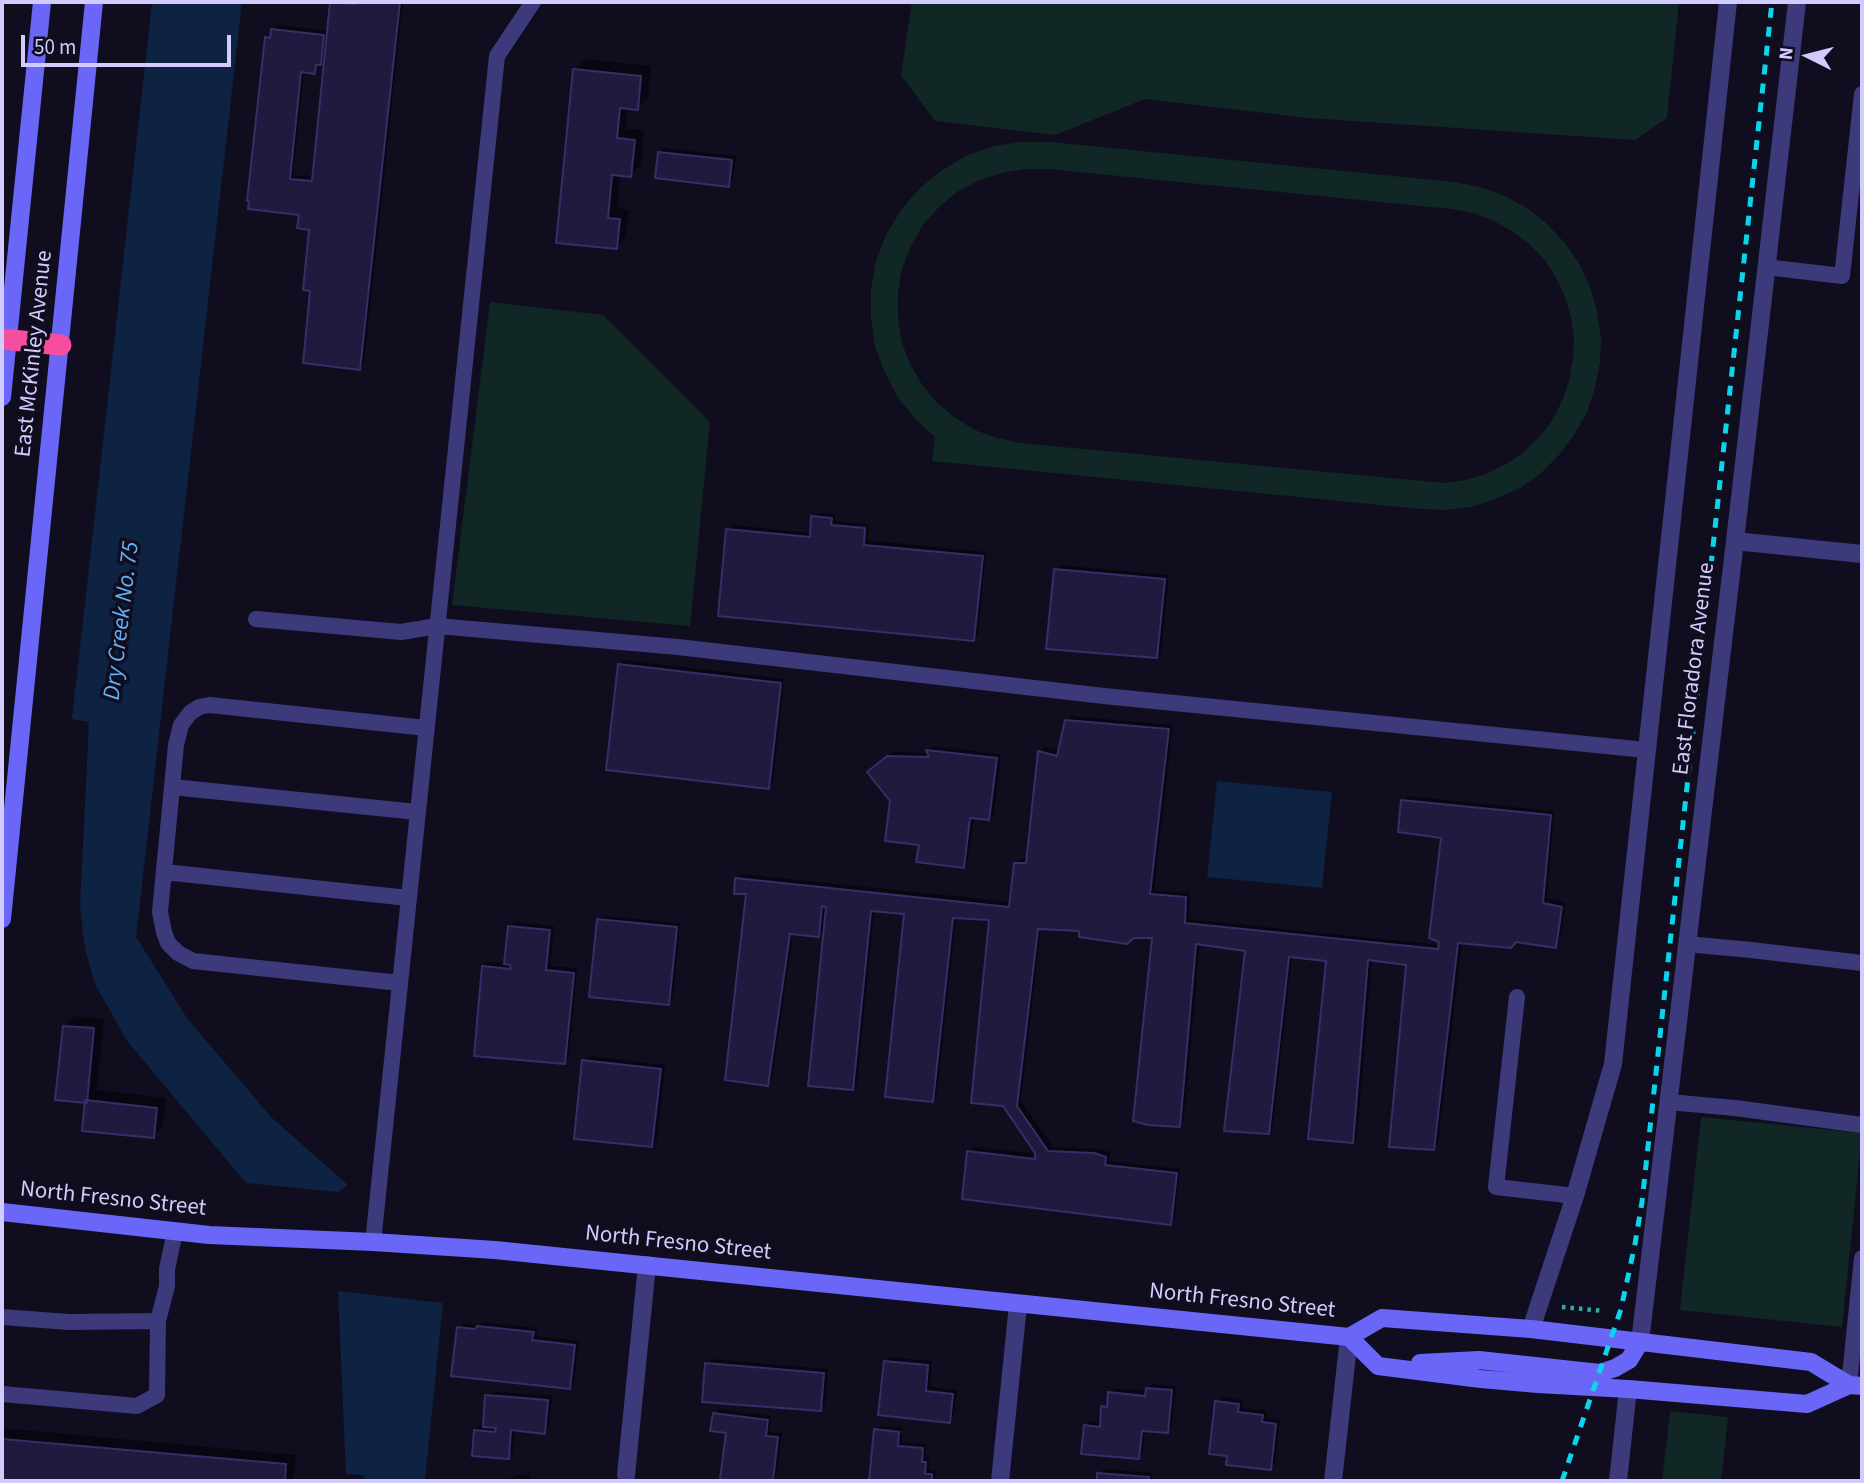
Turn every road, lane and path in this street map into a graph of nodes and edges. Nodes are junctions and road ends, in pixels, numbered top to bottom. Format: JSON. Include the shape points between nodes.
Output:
{"nodes":[{"id":1,"x":42,"y":2,"type":"edge"},
{"id":2,"x":94,"y":2,"type":"edge"},
{"id":3,"x":533,"y":2,"type":"edge"},
{"id":4,"x":1728,"y":2,"type":"edge"},
{"id":5,"x":1797,"y":2,"type":"edge"},
{"id":6,"x":1862,"y":94,"type":"edge"},
{"id":7,"x":1766,"y":267,"type":"junction"},
{"id":8,"x":5,"y":339,"type":"edge"},
{"id":9,"x":61,"y":345,"type":"junction"},
{"id":10,"x":2,"y":397,"type":"edge"},
{"id":11,"x":1735,"y":541,"type":"junction"},
{"id":12,"x":1862,"y":554,"type":"edge"},
{"id":13,"x":256,"y":619,"type":"dead end"},
{"id":14,"x":437,"y":626,"type":"junction"},
{"id":15,"x":426,"y":728,"type":"junction"},
{"id":16,"x":1646,"y":750,"type":"junction"},
{"id":17,"x":172,"y":787,"type":"junction"},
{"id":18,"x":417,"y":812,"type":"junction"},
{"id":19,"x":164,"y":872,"type":"junction"},
{"id":20,"x":408,"y":898,"type":"junction"},
{"id":21,"x":2,"y":919,"type":"edge"},
{"id":22,"x":1687,"y":944,"type":"junction"},
{"id":23,"x":1862,"y":963,"type":"edge"},
{"id":24,"x":400,"y":983,"type":"junction"},
{"id":25,"x":1517,"y":997,"type":"dead end"},
{"id":26,"x":1669,"y":1102,"type":"junction"},
{"id":27,"x":1862,"y":1125,"type":"edge"},
{"id":28,"x":1575,"y":1196,"type":"junction"},
{"id":29,"x":2,"y":1212,"type":"edge"},
{"id":30,"x":175,"y":1231,"type":"junction"},
{"id":31,"x":370,"y":1242,"type":"junction"},
{"id":32,"x":1862,"y":1258,"type":"edge"},
{"id":33,"x":647,"y":1265,"type":"junction"},
{"id":34,"x":1017,"y":1305,"type":"junction"},
{"id":35,"x":1551,"y":1306,"type":"dead end"},
{"id":36,"x":1604,"y":1311,"type":"dead end"},
{"id":37,"x":2,"y":1317,"type":"edge"},
{"id":38,"x":158,"y":1321,"type":"junction"},
{"id":39,"x":1531,"y":1329,"type":"junction"},
{"id":40,"x":1349,"y":1337,"type":"junction"},
{"id":41,"x":1640,"y":1342,"type":"junction"},
{"id":42,"x":1378,"y":1366,"type":"junction"},
{"id":43,"x":1856,"y":1385,"type":"edge"},
{"id":44,"x":1628,"y":1389,"type":"junction"},
{"id":45,"x":2,"y":1394,"type":"edge"},
{"id":46,"x":625,"y":1475,"type":"dead end"},
{"id":47,"x":1000,"y":1481,"type":"edge"},
{"id":48,"x":1333,"y":1481,"type":"edge"},
{"id":49,"x":1618,"y":1481,"type":"edge"}],
"edges":[{"from":1,"to":8,"type":"main road","name":"East McKinley Avenue"},
{"from":2,"to":9,"type":"main road","name":"East McKinley Avenue"},
{"from":3,"to":14,"type":"lane","via":[[497,56]]},
{"from":4,"to":16,"type":"street","name":"East Floradora Avenue"},
{"from":5,"to":7,"type":"street","name":"East Floradora Avenue"},
{"from":6,"to":7,"type":"lane","via":[[1842,276]]},
{"from":7,"to":11,"type":"street","name":"East Floradora Avenue"},
{"from":8,"to":9,"type":"highway"},
{"from":8,"to":10,"type":"main road","name":"East McKinley Avenue"},
{"from":9,"to":21,"type":"main road","name":"East McKinley Avenue"},
{"from":11,"to":12,"type":"street"},
{"from":11,"to":22,"type":"street","name":"East Floradora Avenue"},
{"from":13,"to":14,"type":"lane","via":[[401,632]]},
{"from":14,"to":15,"type":"lane"},
{"from":14,"to":16,"type":"lane","via":[[678,647],[1104,696]]},
{"from":15,"to":17,"type":"lane","via":[[199,707],[181,725]]},
{"from":15,"to":18,"type":"lane"},
{"from":16,"to":28,"type":"street","name":"East Floradora Avenue","via":[[1613,1064]]},
{"from":17,"to":18,"type":"lane"},
{"from":17,"to":19,"type":"lane"},
{"from":18,"to":20,"type":"lane"},
{"from":19,"to":20,"type":"lane"},
{"from":19,"to":24,"type":"lane","via":[[160,912],[164,932],[168,943],[193,961]]},
{"from":20,"to":24,"type":"lane"},
{"from":22,"to":23,"type":"lane"},
{"from":22,"to":26,"type":"street","name":"East Floradora Avenue"},
{"from":24,"to":31,"type":"lane"},
{"from":25,"to":28,"type":"lane","via":[[1496,1187]]},
{"from":26,"to":27,"type":"lane"},
{"from":26,"to":41,"type":"street","name":"East Floradora Avenue"},
{"from":28,"to":39,"type":"street","name":"East Floradora Avenue"},
{"from":29,"to":30,"type":"main road","name":"North Fresno Street"},
{"from":30,"to":31,"type":"main road","name":"North Fresno Street"},
{"from":30,"to":38,"type":"lane"},
{"from":31,"to":33,"type":"main road","name":"North Fresno Street"},
{"from":32,"to":43,"type":"lane"},
{"from":33,"to":34,"type":"main road","name":"North Fresno Street"},
{"from":33,"to":46,"type":"street"},
{"from":34,"to":40,"type":"main road","name":"North Fresno Street"},
{"from":34,"to":47,"type":"street"},
{"from":35,"to":36,"type":"path"},
{"from":37,"to":38,"type":"lane"},
{"from":38,"to":45,"type":"lane","via":[[156,1395],[137,1406]]},
{"from":39,"to":40,"type":"main road","name":"North Fresno Street","via":[[1382,1318]]},
{"from":39,"to":41,"type":"main road","name":"North Fresno Street"},
{"from":40,"to":42,"type":"main road","name":"North Fresno Street"},
{"from":40,"to":48,"type":"street"},
{"from":41,"to":42,"type":"main road","via":[[1629,1360],[1600,1373],[1479,1360]]},
{"from":41,"to":43,"type":"main road","name":"North Fresno Street","via":[[1811,1362]]},
{"from":42,"to":44,"type":"main road","via":[[1481,1379]]},
{"from":43,"to":44,"type":"main road","via":[[1807,1404]]},
{"from":44,"to":49,"type":"street"}]}
